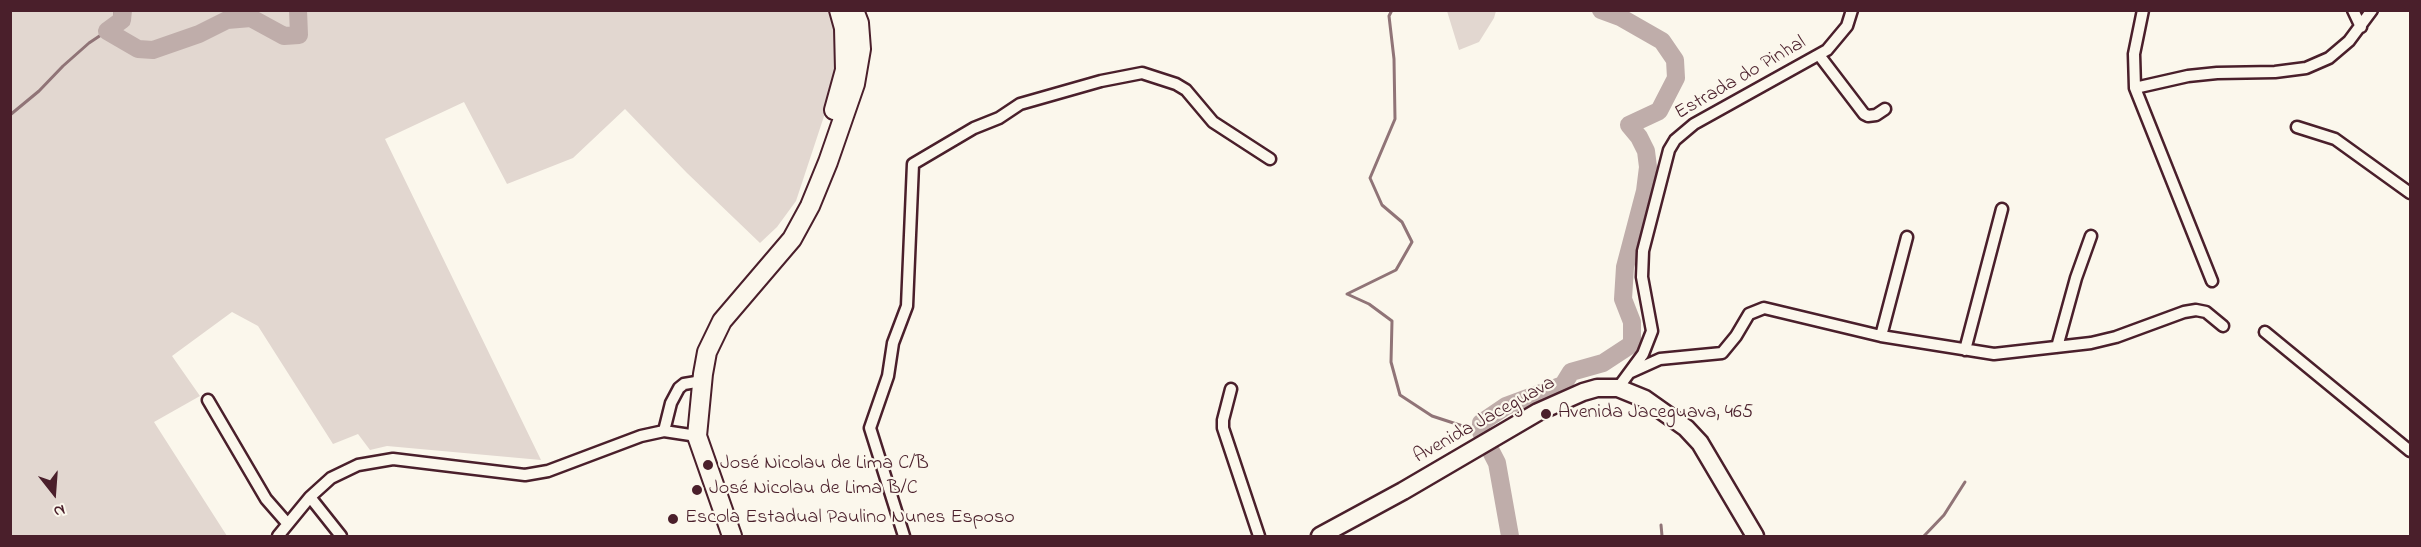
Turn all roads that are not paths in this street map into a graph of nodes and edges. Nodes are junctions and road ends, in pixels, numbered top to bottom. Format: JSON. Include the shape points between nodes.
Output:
{"nodes":[{"id":1,"x":839,"y":10,"type":"edge"},
{"id":2,"x":854,"y":10,"type":"edge"},
{"id":3,"x":1852,"y":10,"type":"edge"},
{"id":4,"x":2142,"y":10,"type":"edge"},
{"id":5,"x":2353,"y":10,"type":"edge"},
{"id":6,"x":2372,"y":10,"type":"edge"},
{"id":7,"x":2361,"y":27,"type":"junction"},
{"id":8,"x":1819,"y":55,"type":"junction"},
{"id":9,"x":2135,"y":88,"type":"junction"},
{"id":10,"x":1885,"y":109,"type":"dead end"},
{"id":11,"x":2298,"y":127,"type":"dead end"},
{"id":12,"x":1270,"y":159,"type":"dead end"},
{"id":13,"x":2410,"y":193,"type":"edge"},
{"id":14,"x":2002,"y":209,"type":"dead end"},
{"id":15,"x":2091,"y":236,"type":"dead end"},
{"id":16,"x":1907,"y":237,"type":"dead end"},
{"id":17,"x":2212,"y":281,"type":"dead end"},
{"id":18,"x":2223,"y":326,"type":"dead end"},
{"id":19,"x":2265,"y":332,"type":"dead end"},
{"id":20,"x":1881,"y":336,"type":"junction"},
{"id":21,"x":2057,"y":347,"type":"junction"},
{"id":22,"x":1965,"y":350,"type":"junction"},
{"id":23,"x":1629,"y":373,"type":"junction"},
{"id":24,"x":696,"y":381,"type":"junction"},
{"id":25,"x":1618,"y":388,"type":"junction"},
{"id":26,"x":1231,"y":389,"type":"dead end"},
{"id":27,"x":208,"y":400,"type":"dead end"},
{"id":28,"x":664,"y":430,"type":"junction"},
{"id":29,"x":692,"y":436,"type":"junction"},
{"id":30,"x":2410,"y":451,"type":"edge"},
{"id":31,"x":310,"y":497,"type":"junction"},
{"id":32,"x":287,"y":523,"type":"junction"},
{"id":33,"x":278,"y":537,"type":"edge"},
{"id":34,"x":341,"y":537,"type":"edge"},
{"id":35,"x":720,"y":537,"type":"edge"},
{"id":36,"x":732,"y":537,"type":"edge"},
{"id":37,"x":904,"y":537,"type":"edge"},
{"id":38,"x":1258,"y":537,"type":"edge"},
{"id":39,"x":1320,"y":537,"type":"edge"},
{"id":40,"x":1755,"y":537,"type":"edge"}],
"edges":[{"from":1,"to":24,"type":"main road","via":[[844,28],[845,70],[802,202],[783,232],[712,318],[696,356]]},
{"from":2,"to":24,"type":"main road","via":[[859,22],[855,84],[810,206],[792,239],[723,321]]},
{"from":3,"to":8,"type":"street","name":"Estrada do Pinhal","via":[[1838,39]]},
{"from":4,"to":9,"type":"street","via":[[2134,54]]},
{"from":5,"to":7,"type":"street"},
{"from":6,"to":7,"type":"street"},
{"from":7,"to":9,"type":"street","via":[[2329,58],[2306,68],[2217,73]]},
{"from":8,"to":10,"type":"street","via":[[1864,114],[1876,115]]},
{"from":8,"to":23,"type":"street","name":"Estrada do Pinhal","via":[[1694,124],[1669,150],[1643,251],[1642,277],[1652,332],[1649,344]]},
{"from":9,"to":17,"type":"street"},
{"from":11,"to":13,"type":"street","via":[[2335,139]]},
{"from":12,"to":37,"type":"street","via":[[1213,122],[1186,90],[1142,73],[1020,104],[913,164],[907,306],[870,428]]},
{"from":14,"to":22,"type":"street"},
{"from":15,"to":21,"type":"street"},
{"from":16,"to":20,"type":"street"},
{"from":18,"to":21,"type":"street","via":[[2206,312],[2196,310],[2116,337]]},
{"from":19,"to":30,"type":"street"},
{"from":20,"to":22,"type":"street"},
{"from":20,"to":23,"type":"street","via":[[1764,308],[1749,314],[1722,352],[1660,359]]},
{"from":21,"to":22,"type":"street","via":[[1994,354]]},
{"from":23,"to":25,"type":"street","name":"Estrada do Pinhal"},
{"from":24,"to":28,"type":"street","via":[[682,385],[675,394]]},
{"from":24,"to":29,"type":"main road"},
{"from":25,"to":39,"type":"main road","name":"Avenida Jaceguava","via":[[1597,388],[1570,396]]},
{"from":25,"to":40,"type":"main road","name":"Avenida Jaceguava","via":[[1645,399],[1700,443]]},
{"from":26,"to":38,"type":"street","via":[[1223,429]]},
{"from":27,"to":32,"type":"street","via":[[266,499]]},
{"from":28,"to":29,"type":"street"},
{"from":28,"to":31,"type":"street","via":[[525,476],[393,459],[358,465],[331,478]]},
{"from":29,"to":35,"type":"main road","via":[[695,468]]},
{"from":29,"to":36,"type":"main road"},
{"from":31,"to":32,"type":"street"},
{"from":31,"to":34,"type":"street"},
{"from":32,"to":33,"type":"street"}]}
